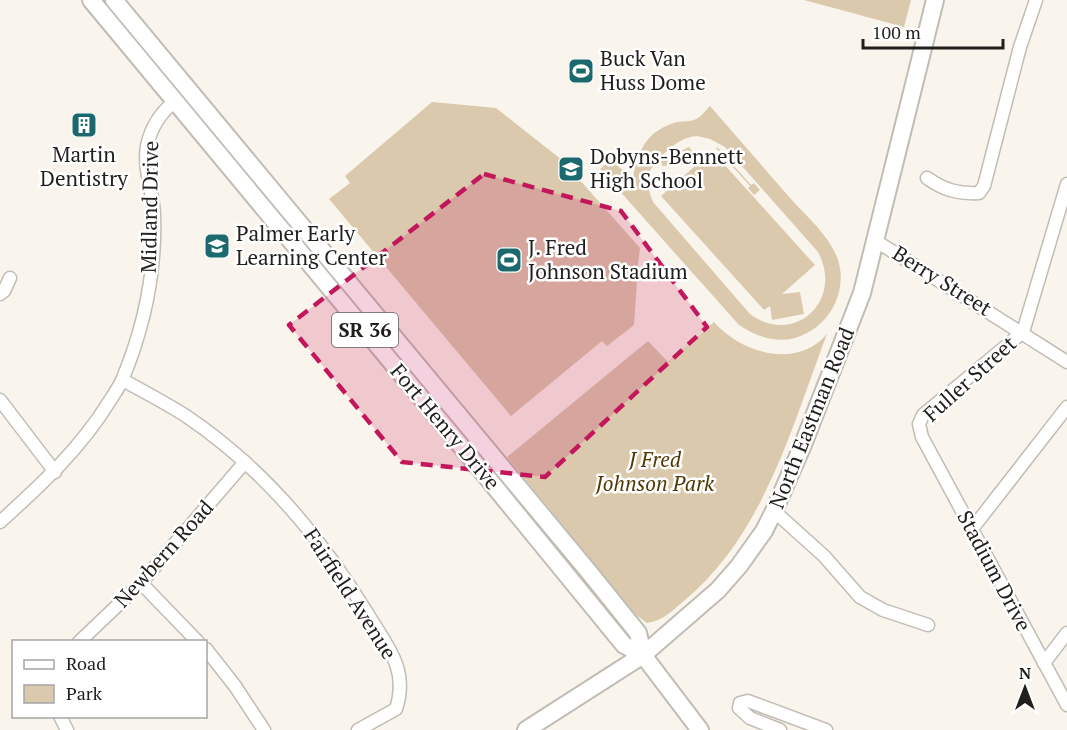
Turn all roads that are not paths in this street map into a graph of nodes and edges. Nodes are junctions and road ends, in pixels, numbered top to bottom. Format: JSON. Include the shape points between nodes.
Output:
{"nodes":[{"id":1,"x":91,"y":0,"type":"edge"},
{"id":2,"x":114,"y":0,"type":"edge"},
{"id":3,"x":935,"y":0,"type":"edge"},
{"id":4,"x":1036,"y":0,"type":"edge"},
{"id":5,"x":175,"y":102,"type":"junction"},
{"id":6,"x":927,"y":178,"type":"dead end"},
{"id":7,"x":1067,"y":184,"type":"edge"},
{"id":8,"x":1064,"y":204,"type":"edge"},
{"id":9,"x":876,"y":241,"type":"junction"},
{"id":10,"x":10,"y":278,"type":"dead end"},
{"id":11,"x":0,"y":294,"type":"edge"},
{"id":12,"x":1023,"y":332,"type":"junction"},
{"id":13,"x":1067,"y":362,"type":"edge"},
{"id":14,"x":123,"y":380,"type":"junction"},
{"id":15,"x":0,"y":400,"type":"edge"},
{"id":16,"x":1067,"y":407,"type":"edge"},
{"id":17,"x":921,"y":437,"type":"joint"},
{"id":18,"x":245,"y":462,"type":"junction"},
{"id":19,"x":55,"y":472,"type":"junction"},
{"id":20,"x":774,"y":511,"type":"junction"},
{"id":21,"x":0,"y":522,"type":"edge"},
{"id":22,"x":972,"y":529,"type":"junction"},
{"id":23,"x":141,"y":583,"type":"junction"},
{"id":24,"x":928,"y":625,"type":"dead end"},
{"id":25,"x":1067,"y":633,"type":"edge"},
{"id":26,"x":80,"y":640,"type":"edge"},
{"id":27,"x":196,"y":640,"type":"edge"},
{"id":28,"x":207,"y":650,"type":"edge"},
{"id":29,"x":643,"y":655,"type":"junction"},
{"id":30,"x":1044,"y":663,"type":"junction"},
{"id":31,"x":1067,"y":705,"type":"edge"},
{"id":32,"x":264,"y":730,"type":"edge"},
{"id":33,"x":358,"y":730,"type":"edge"},
{"id":34,"x":526,"y":730,"type":"edge"},
{"id":35,"x":700,"y":730,"type":"edge"},
{"id":36,"x":780,"y":730,"type":"edge"},
{"id":37,"x":826,"y":730,"type":"edge"}],
"edges":[{"from":1,"to":5,"type":"main road","name":"Fort Henry Drive","number":"SR 36"},
{"from":2,"to":29,"type":"main road","name":"Fort Henry Drive","number":"SR 36","via":[[603,589],[638,633]]},
{"from":3,"to":9,"type":"main road","name":"North Eastman Road"},
{"from":4,"to":6,"type":"street","via":[[984,186],[979,193],[966,194],[945,190]]},
{"from":5,"to":14,"type":"street","name":"Midland Drive","via":[[163,111],[151,131],[147,149],[154,214],[152,257],[146,309]]},
{"from":5,"to":29,"type":"main road","name":"Fort Henry Drive","number":"SR 36","via":[[624,645]]},
{"from":7,"to":8,"type":"street","name":"Fuller Street"},
{"from":8,"to":12,"type":"street","name":"Fuller Street"},
{"from":9,"to":12,"type":"street","name":"Berry Street"},
{"from":9,"to":20,"type":"main road","name":"North Eastman Road","via":[[848,334]]},
{"from":10,"to":11,"type":"street"},
{"from":12,"to":13,"type":"street","name":"Berry Street"},
{"from":12,"to":17,"type":"street","name":"Fuller Street","via":[[923,415],[919,424]]},
{"from":14,"to":18,"type":"street","name":"Fairfield Avenue","via":[[186,416]]},
{"from":14,"to":19,"type":"street","name":"Midland Drive","via":[[98,419]]},
{"from":15,"to":19,"type":"street"},
{"from":16,"to":22,"type":"street"},
{"from":17,"to":22,"type":"street","name":"Stadium Drive"},
{"from":18,"to":23,"type":"street","name":"Newbern Road"},
{"from":18,"to":33,"type":"street","name":"Fairfield Avenue","via":[[323,545],[394,657],[400,672],[396,709]]},
{"from":19,"to":21,"type":"street","name":"Midland Drive"},
{"from":20,"to":24,"type":"street","via":[[824,556],[860,597],[883,610]]},
{"from":20,"to":29,"type":"main road","name":"North Eastman Road","via":[[729,579]]},
{"from":22,"to":30,"type":"street","name":"Stadium Drive"},
{"from":23,"to":26,"type":"street","name":"Newbern Road"},
{"from":23,"to":27,"type":"street"},
{"from":25,"to":30,"type":"street"},
{"from":28,"to":32,"type":"street"},
{"from":29,"to":34,"type":"main road","name":"North Eastman Road"},
{"from":29,"to":35,"type":"main road","name":"Fort Henry Drive","number":"SR 36"},
{"from":30,"to":31,"type":"street","name":"Stadium Drive"},
{"from":36,"to":37,"type":"street","via":[[745,715],[740,703],[748,701]]}]}
